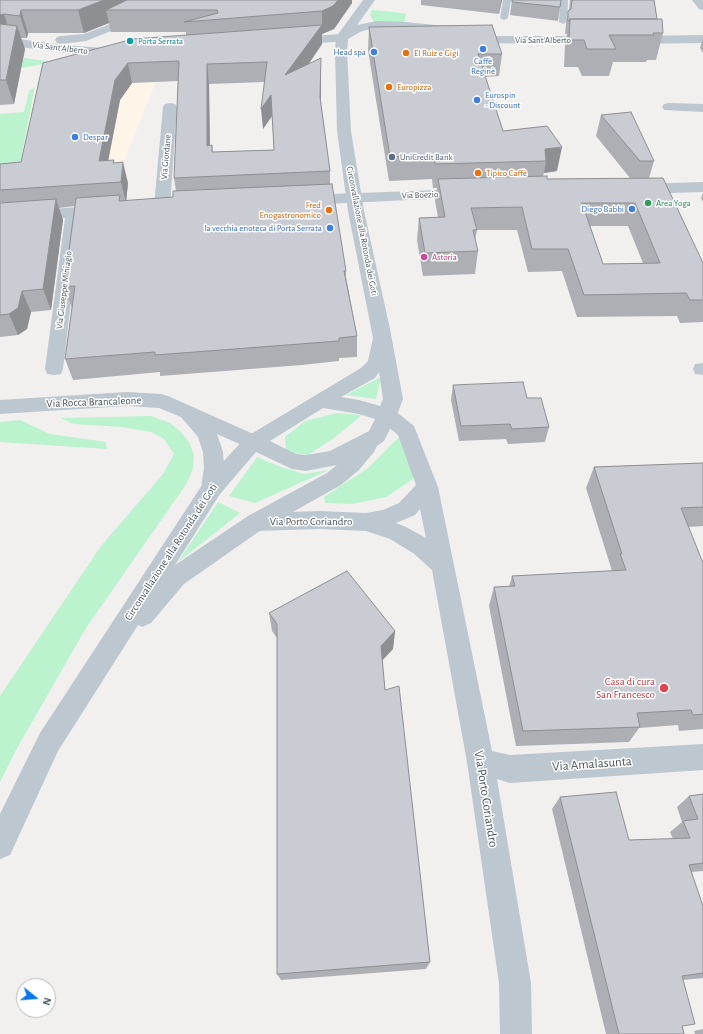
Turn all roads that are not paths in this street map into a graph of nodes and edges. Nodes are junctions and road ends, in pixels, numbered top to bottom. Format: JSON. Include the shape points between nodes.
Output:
{"nodes":[{"id":1,"x":150,"y":0,"type":"edge"},
{"id":2,"x":507,"y":0,"type":"edge"},
{"id":3,"x":564,"y":0,"type":"edge"},
{"id":4,"x":698,"y":0,"type":"edge"},
{"id":5,"x":366,"y":4,"type":"edge"},
{"id":6,"x":703,"y":7,"type":"edge"},
{"id":7,"x":504,"y":18,"type":"dead end"},
{"id":8,"x":563,"y":22,"type":"dead end"},
{"id":9,"x":369,"y":25,"type":"junction"},
{"id":10,"x":342,"y":38,"type":"junction"},
{"id":11,"x":703,"y":39,"type":"edge"},
{"id":12,"x":502,"y":40,"type":"junction"},
{"id":13,"x":6,"y":42,"type":"edge"},
{"id":14,"x":281,"y":42,"type":"edge"},
{"id":15,"x":128,"y":53,"type":"edge"},
{"id":16,"x":353,"y":53,"type":"dead end"},
{"id":17,"x":170,"y":107,"type":"dead end"},
{"id":18,"x":669,"y":108,"type":"dead end"},
{"id":19,"x":703,"y":108,"type":"edge"},
{"id":20,"x":344,"y":126,"type":"junction"},
{"id":21,"x":703,"y":187,"type":"edge"},
{"id":22,"x":625,"y":189,"type":"edge"},
{"id":23,"x":477,"y":193,"type":"edge"},
{"id":24,"x":354,"y":197,"type":"junction"},
{"id":25,"x":294,"y":200,"type":"edge"},
{"id":26,"x":177,"y":206,"type":"edge"},
{"id":27,"x":118,"y":209,"type":"edge"},
{"id":28,"x":74,"y":212,"type":"junction"},
{"id":29,"x":0,"y":218,"type":"edge"},
{"id":30,"x":381,"y":329,"type":"junction"},
{"id":31,"x":54,"y":369,"type":"dead end"},
{"id":32,"x":320,"y":401,"type":"junction"},
{"id":33,"x":0,"y":407,"type":"edge"},
{"id":34,"x":186,"y":411,"type":"junction"},
{"id":35,"x":387,"y":415,"type":"junction"},
{"id":36,"x":376,"y":436,"type":"junction"},
{"id":37,"x":253,"y":442,"type":"junction"},
{"id":38,"x":427,"y":487,"type":"junction"},
{"id":39,"x":212,"y":488,"type":"junction"},
{"id":40,"x":256,"y":522,"type":"junction"},
{"id":41,"x":366,"y":522,"type":"junction"},
{"id":42,"x":443,"y":566,"type":"junction"},
{"id":43,"x":96,"y":668,"type":"junction"},
{"id":44,"x":703,"y":757,"type":"edge"},
{"id":45,"x":481,"y":762,"type":"junction"},
{"id":46,"x":0,"y":845,"type":"edge"},
{"id":47,"x":516,"y":1034,"type":"edge"}],
"edges":[{"from":1,"to":13,"type":"street","via":[[127,19],[103,32],[86,37]]},
{"from":2,"to":7,"type":"lane"},
{"from":3,"to":8,"type":"lane"},
{"from":4,"to":6,"type":"street"},
{"from":5,"to":9,"type":"street","via":[[364,18]]},
{"from":5,"to":10,"type":"street"},
{"from":9,"to":10,"type":"street","name":"Via Sant'Alberto","via":[[356,29]]},
{"from":9,"to":12,"type":"street","name":"Via Sant'Alberto","via":[[435,28]]},
{"from":9,"to":12,"type":"street","name":"Via Sant'Alberto","via":[[380,31],[407,37]]},
{"from":10,"to":14,"type":"street","name":"Via Sant'Alberto"},
{"from":10,"to":20,"type":"street","name":"Circonvallazione alla Rotonda dei Goti"},
{"from":11,"to":12,"type":"street","name":"Via Sant'Alberto"},
{"from":13,"to":15,"type":"street","name":"Via Sant'Alberto"},
{"from":16,"to":20,"type":"street","via":[[351,116]]},
{"from":17,"to":26,"type":"street","name":"Via Giordane","via":[[155,207]]},
{"from":18,"to":19,"type":"street"},
{"from":20,"to":24,"type":"street","name":"Circonvallazione alla Rotonda dei Goti"},
{"from":21,"to":22,"type":"street"},
{"from":23,"to":24,"type":"street","name":"Via Boezio"},
{"from":24,"to":25,"type":"street","name":"Via Boezio"},
{"from":24,"to":30,"type":"street","name":"Circonvallazione alla Rotonda dei Goti"},
{"from":27,"to":28,"type":"street"},
{"from":28,"to":29,"type":"street"},
{"from":28,"to":31,"type":"street","name":"Via Giuseppe Miniagio"},
{"from":30,"to":32,"type":"street","name":"Circonvallazione alla Rotonda dei Goti","via":[[380,353],[368,373]]},
{"from":30,"to":35,"type":"street","name":"Circonvallazione alla Rotonda dei Goti","via":[[393,399]]},
{"from":32,"to":35,"type":"street","via":[[360,407]]},
{"from":32,"to":37,"type":"street","name":"Circonvallazione alla Rotonda dei Goti"},
{"from":33,"to":34,"type":"street","name":"Via Rocca Brancaleone","via":[[127,399],[161,401]]},
{"from":34,"to":37,"type":"street","name":"Via Rocca Brancaleone"},
{"from":34,"to":39,"type":"street","name":"Via Rocca Brancaleone","via":[[207,434],[213,452]]},
{"from":35,"to":36,"type":"street","name":"Circonvallazione alla Rotonda dei Goti"},
{"from":35,"to":38,"type":"street","name":"Via Porto Coriandro","via":[[407,431]]},
{"from":36,"to":37,"type":"street","via":[[333,458],[306,463],[292,461]]},
{"from":36,"to":40,"type":"street","name":"Circonvallazione alla Rotonda dei Goti","via":[[352,464],[334,479]]},
{"from":37,"to":39,"type":"street","name":"Circonvallazione alla Rotonda dei Goti"},
{"from":38,"to":41,"type":"street","name":"Via Porto Coriandro","via":[[407,509],[386,518]]},
{"from":38,"to":42,"type":"street","name":"Via Porto Coriandro"},
{"from":39,"to":43,"type":"street","name":"Circonvallazione alla Rotonda dei Goti"},
{"from":40,"to":41,"type":"street","name":"Via Porto Coriandro"},
{"from":40,"to":43,"type":"street","name":"Circonvallazione alla Rotonda dei Goti","via":[[176,577]]},
{"from":41,"to":42,"type":"street","name":"Via Porto Coriandro","via":[[398,532],[421,546]]},
{"from":42,"to":45,"type":"street","name":"Via Porto Coriandro"},
{"from":43,"to":46,"type":"street","name":"Circonvallazione alla Rotonda dei Goti","via":[[49,742]]},
{"from":44,"to":45,"type":"street","name":"Via Amalasunta","via":[[510,769]]},
{"from":45,"to":47,"type":"street","name":"Via Porto Coriandro","via":[[515,983]]}]}
